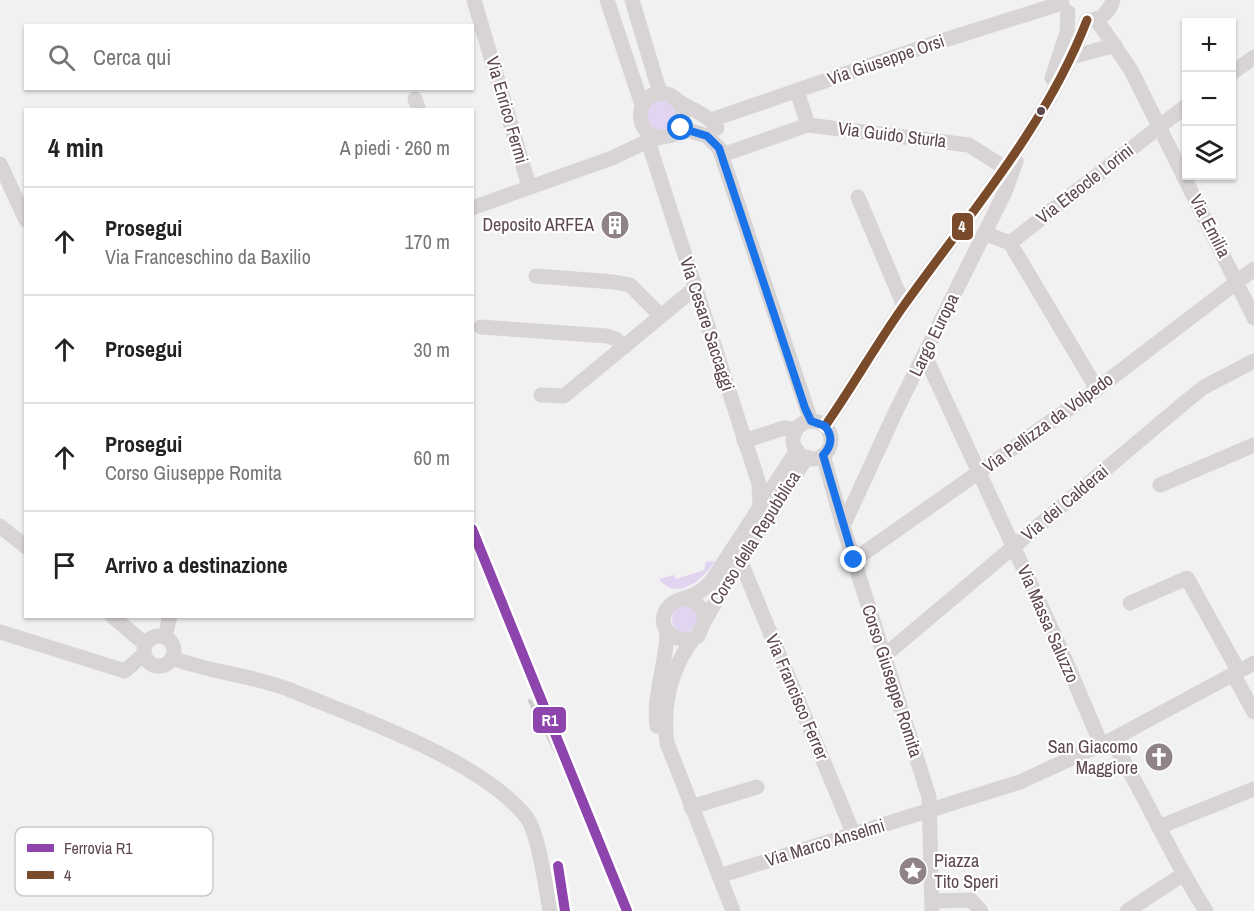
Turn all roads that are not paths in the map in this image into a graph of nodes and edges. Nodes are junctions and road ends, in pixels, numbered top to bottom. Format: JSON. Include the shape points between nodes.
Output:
{"nodes":[{"id":1,"x":474,"y":0,"type":"edge"},
{"id":2,"x":607,"y":0,"type":"edge"},
{"id":3,"x":632,"y":0,"type":"edge"},
{"id":4,"x":1064,"y":5,"type":"edge"},
{"id":5,"x":1101,"y":13,"type":"edge"},
{"id":6,"x":1115,"y":45,"type":"junction"},
{"id":7,"x":1072,"y":57,"type":"junction"},
{"id":8,"x":1254,"y":57,"type":"edge"},
{"id":9,"x":1131,"y":70,"type":"junction"},
{"id":10,"x":1233,"y":72,"type":"edge"},
{"id":11,"x":797,"y":91,"type":"junction"},
{"id":12,"x":660,"y":93,"type":"junction"},
{"id":13,"x":681,"y":103,"type":"junction"},
{"id":14,"x":642,"y":105,"type":"junction"},
{"id":15,"x":1182,"y":109,"type":"edge"},
{"id":16,"x":711,"y":120,"type":"junction"},
{"id":17,"x":808,"y":125,"type":"junction"},
{"id":18,"x":1033,"y":126,"type":"junction"},
{"id":19,"x":1160,"y":126,"type":"junction"},
{"id":20,"x":681,"y":128,"type":"junction"},
{"id":21,"x":650,"y":139,"type":"junction"},
{"id":22,"x":1022,"y":142,"type":"junction"},
{"id":23,"x":721,"y":151,"type":"junction"},
{"id":24,"x":624,"y":152,"type":"junction"},
{"id":25,"x":0,"y":164,"type":"edge"},
{"id":26,"x":1005,"y":168,"type":"junction"},
{"id":27,"x":661,"y":181,"type":"junction"},
{"id":28,"x":529,"y":186,"type":"junction"},
{"id":29,"x":858,"y":197,"type":"dead end"},
{"id":30,"x":474,"y":207,"type":"edge"},
{"id":31,"x":24,"y":216,"type":"edge"},
{"id":32,"x":984,"y":233,"type":"junction"},
{"id":33,"x":1010,"y":243,"type":"junction"},
{"id":34,"x":1254,"y":268,"type":"edge"},
{"id":35,"x":536,"y":276,"type":"dead end"},
{"id":36,"x":1238,"y":280,"type":"junction"},
{"id":37,"x":695,"y":288,"type":"junction"},
{"id":38,"x":904,"y":306,"type":"junction"},
{"id":39,"x":661,"y":316,"type":"junction"},
{"id":40,"x":1254,"y":318,"type":"edge"},
{"id":41,"x":481,"y":327,"type":"dead end"},
{"id":42,"x":624,"y":347,"type":"junction"},
{"id":43,"x":925,"y":356,"type":"junction"},
{"id":44,"x":1254,"y":361,"type":"edge"},
{"id":45,"x":1097,"y":389,"type":"junction"},
{"id":46,"x":541,"y":395,"type":"dead end"},
{"id":47,"x":818,"y":423,"type":"junction"},
{"id":48,"x":796,"y":430,"type":"junction"},
{"id":49,"x":744,"y":441,"type":"junction"},
{"id":50,"x":1254,"y":445,"type":"edge"},
{"id":51,"x":802,"y":454,"type":"junction"},
{"id":52,"x":823,"y":455,"type":"junction"},
{"id":53,"x":980,"y":472,"type":"junction"},
{"id":54,"x":1160,"y":485,"type":"dead end"},
{"id":55,"x":760,"y":506,"type":"junction"},
{"id":56,"x":0,"y":526,"type":"edge"},
{"id":57,"x":843,"y":526,"type":"junction"},
{"id":58,"x":24,"y":545,"type":"edge"},
{"id":59,"x":1014,"y":547,"type":"junction"},
{"id":60,"x":740,"y":560,"type":"junction"},
{"id":61,"x":854,"y":560,"type":"junction"},
{"id":62,"x":682,"y":599,"type":"junction"},
{"id":63,"x":1130,"y":603,"type":"dead end"},
{"id":64,"x":114,"y":618,"type":"edge"},
{"id":65,"x":170,"y":618,"type":"edge"},
{"id":66,"x":705,"y":620,"type":"junction"},
{"id":67,"x":667,"y":630,"type":"junction"},
{"id":68,"x":0,"y":632,"type":"edge"},
{"id":69,"x":165,"y":637,"type":"junction"},
{"id":70,"x":693,"y":639,"type":"junction"},
{"id":71,"x":145,"y":649,"type":"junction"},
{"id":72,"x":884,"y":656,"type":"junction"},
{"id":73,"x":172,"y":658,"type":"junction"},
{"id":74,"x":1254,"y":663,"type":"edge"},
{"id":75,"x":1235,"y":672,"type":"junction"},
{"id":76,"x":1254,"y":712,"type":"edge"},
{"id":77,"x":1106,"y":742,"type":"junction"},
{"id":78,"x":672,"y":761,"type":"junction"},
{"id":79,"x":757,"y":787,"type":"dead end"},
{"id":80,"x":1254,"y":789,"type":"edge"},
{"id":81,"x":691,"y":807,"type":"junction"},
{"id":82,"x":931,"y":810,"type":"junction"},
{"id":83,"x":1159,"y":827,"type":"junction"},
{"id":84,"x":854,"y":835,"type":"junction"},
{"id":85,"x":1182,"y":875,"type":"junction"},
{"id":86,"x":719,"y":876,"type":"junction"},
{"id":87,"x":932,"y":906,"type":"edge"},
{"id":88,"x":550,"y":911,"type":"edge"},
{"id":89,"x":733,"y":911,"type":"edge"},
{"id":90,"x":981,"y":911,"type":"edge"},
{"id":91,"x":1127,"y":911,"type":"edge"},
{"id":92,"x":1206,"y":911,"type":"edge"}],
"edges":[{"from":1,"to":28,"type":"street","name":"Via Enrico Fermi"},
{"from":2,"to":14,"type":"street"},
{"from":3,"to":12,"type":"street"},
{"from":4,"to":5,"type":"street","via":[[1078,19]]},
{"from":4,"to":11,"type":"street","name":"Via Giuseppe Orsi","via":[[929,45]]},
{"from":4,"to":18,"type":"street","name":"Largo Europa","via":[[1067,32],[1063,49]]},
{"from":5,"to":6,"type":"street","name":"Via Emilia"},
{"from":5,"to":7,"type":"street","name":"Largo Europa"},
{"from":5,"to":9,"type":"street","name":"Via Emilia"},
{"from":6,"to":7,"type":"street"},
{"from":6,"to":9,"type":"street","name":"Via Emilia"},
{"from":7,"to":18,"type":"street","name":"Largo Europa"},
{"from":8,"to":10,"type":"street"},
{"from":9,"to":19,"type":"street","name":"Via Emilia"},
{"from":11,"to":16,"type":"street","name":"Via Giuseppe Orsi"},
{"from":11,"to":17,"type":"street"},
{"from":12,"to":13,"type":"street","via":[[672,95]]},
{"from":12,"to":14,"type":"street"},
{"from":13,"to":16,"type":"street"},
{"from":13,"to":20,"type":"street"},
{"from":14,"to":21,"type":"street","via":[[641,124]]},
{"from":15,"to":19,"type":"street","name":"Via Eteocle Lorini"},
{"from":16,"to":23,"type":"street","via":[[717,128]]},
{"from":17,"to":23,"type":"street"},
{"from":17,"to":26,"type":"street","name":"Via Guido Sturla","via":[[969,145]]},
{"from":18,"to":22,"type":"street","name":"Largo Europa"},
{"from":19,"to":33,"type":"street","name":"Via Eteocle Lorini"},
{"from":19,"to":36,"type":"street","name":"Via Emilia"},
{"from":20,"to":21,"type":"street","via":[[668,137]]},
{"from":20,"to":23,"type":"street","via":[[707,136]]},
{"from":21,"to":24,"type":"street"},
{"from":21,"to":27,"type":"street","name":"Via Cesare Saccaggi"},
{"from":22,"to":26,"type":"street","name":"Largo Europa"},
{"from":22,"to":32,"type":"street","name":"Largo Europa","via":[[1005,192]]},
{"from":23,"to":47,"type":"street"},
{"from":24,"to":27,"type":"street","via":[[645,160]]},
{"from":24,"to":28,"type":"street"},
{"from":25,"to":31,"type":"street"},
{"from":26,"to":38,"type":"street","name":"Largo Europa"},
{"from":27,"to":37,"type":"street","name":"Via Cesare Saccaggi"},
{"from":28,"to":30,"type":"street"},
{"from":29,"to":38,"type":"street"},
{"from":32,"to":33,"type":"street"},
{"from":32,"to":43,"type":"street","name":"Largo Europa"},
{"from":33,"to":45,"type":"street"},
{"from":34,"to":36,"type":"street","name":"Via Pellizza da Volpedo"},
{"from":35,"to":39,"type":"street","via":[[630,285]]},
{"from":36,"to":40,"type":"street","name":"Via Emilia"},
{"from":36,"to":45,"type":"street","name":"Via Pellizza da Volpedo"},
{"from":37,"to":39,"type":"street"},
{"from":37,"to":49,"type":"street","name":"Via Cesare Saccaggi"},
{"from":38,"to":47,"type":"street","name":"Largo Europa"},
{"from":39,"to":42,"type":"street"},
{"from":41,"to":42,"type":"street","via":[[607,336]]},
{"from":42,"to":46,"type":"street","via":[[564,396]]},
{"from":43,"to":53,"type":"street","name":"Via Massa Saluzzo"},
{"from":43,"to":57,"type":"street","name":"Largo Europa"},
{"from":44,"to":59,"type":"street","name":"Via dei Calderai","via":[[1190,397]]},
{"from":45,"to":53,"type":"street","name":"Via Pellizza da Volpedo"},
{"from":47,"to":48,"type":"street"},
{"from":47,"to":52,"type":"street","via":[[831,441]]},
{"from":48,"to":49,"type":"street","via":[[784,428]]},
{"from":48,"to":51,"type":"street","via":[[794,441]]},
{"from":49,"to":55,"type":"street","name":"Via Cesare Saccaggi","via":[[759,484]]},
{"from":50,"to":54,"type":"street"},
{"from":51,"to":52,"type":"street"},
{"from":51,"to":55,"type":"street","name":"Corso della Repubblica"},
{"from":51,"to":60,"type":"street","name":"Corso della Repubblica"},
{"from":52,"to":57,"type":"street","name":"Corso Giuseppe Romita"},
{"from":53,"to":59,"type":"street","name":"Via Massa Saluzzo"},
{"from":53,"to":61,"type":"street","name":"Via Pellizza da Volpedo"},
{"from":55,"to":62,"type":"street","name":"Corso della Repubblica","via":[[713,579],[699,592]]},
{"from":56,"to":58,"type":"street"},
{"from":57,"to":61,"type":"street","name":"Corso Giuseppe Romita"},
{"from":59,"to":72,"type":"street","name":"Via dei Calderai"},
{"from":59,"to":77,"type":"street","name":"Via Massa Saluzzo"},
{"from":60,"to":66,"type":"street","name":"Corso della Repubblica"},
{"from":60,"to":84,"type":"street","name":"Via Francisco Ferrer"},
{"from":61,"to":72,"type":"street","name":"Corso Giuseppe Romita"},
{"from":62,"to":66,"type":"street","via":[[701,607]]},
{"from":62,"to":67,"type":"street","via":[[666,610]]},
{"from":63,"to":75,"type":"street","via":[[1187,578]]},
{"from":64,"to":71,"type":"street"},
{"from":65,"to":69,"type":"street"},
{"from":66,"to":70,"type":"street","via":[[702,631]]},
{"from":67,"to":70,"type":"street","via":[[675,638]]},
{"from":67,"to":78,"type":"street","via":[[656,718]]},
{"from":68,"to":71,"type":"street","via":[[125,671]]},
{"from":69,"to":71,"type":"street","via":[[156,636]]},
{"from":69,"to":73,"type":"street","via":[[173,644]]},
{"from":70,"to":78,"type":"street","via":[[678,662],[669,690],[665,725]]},
{"from":71,"to":73,"type":"street","via":[[149,662],[155,665],[162,666]]},
{"from":72,"to":82,"type":"street","name":"Corso Giuseppe Romita"},
{"from":73,"to":88,"type":"street","via":[[288,689],[464,766],[498,789],[528,820]]},
{"from":74,"to":75,"type":"street","name":"Via Marco Anselmi"},
{"from":75,"to":76,"type":"street"},
{"from":75,"to":77,"type":"street","name":"Via Marco Anselmi"},
{"from":77,"to":82,"type":"street","name":"Via Marco Anselmi","via":[[1020,782]]},
{"from":77,"to":83,"type":"street","name":"Via Massa Saluzzo","via":[[1134,776]]},
{"from":78,"to":81,"type":"street"},
{"from":79,"to":81,"type":"street"},
{"from":80,"to":83,"type":"street"},
{"from":81,"to":86,"type":"street"},
{"from":82,"to":84,"type":"street","name":"Via Marco Anselmi"},
{"from":82,"to":87,"type":"street","name":"Corso Giuseppe Romita"},
{"from":83,"to":85,"type":"street","name":"Via Massa Saluzzo"},
{"from":84,"to":86,"type":"street","name":"Via Marco Anselmi"},
{"from":85,"to":91,"type":"street"},
{"from":85,"to":92,"type":"street","name":"Via Massa Saluzzo"},
{"from":86,"to":89,"type":"street"},
{"from":87,"to":90,"type":"street","via":[[971,900]]}]}
